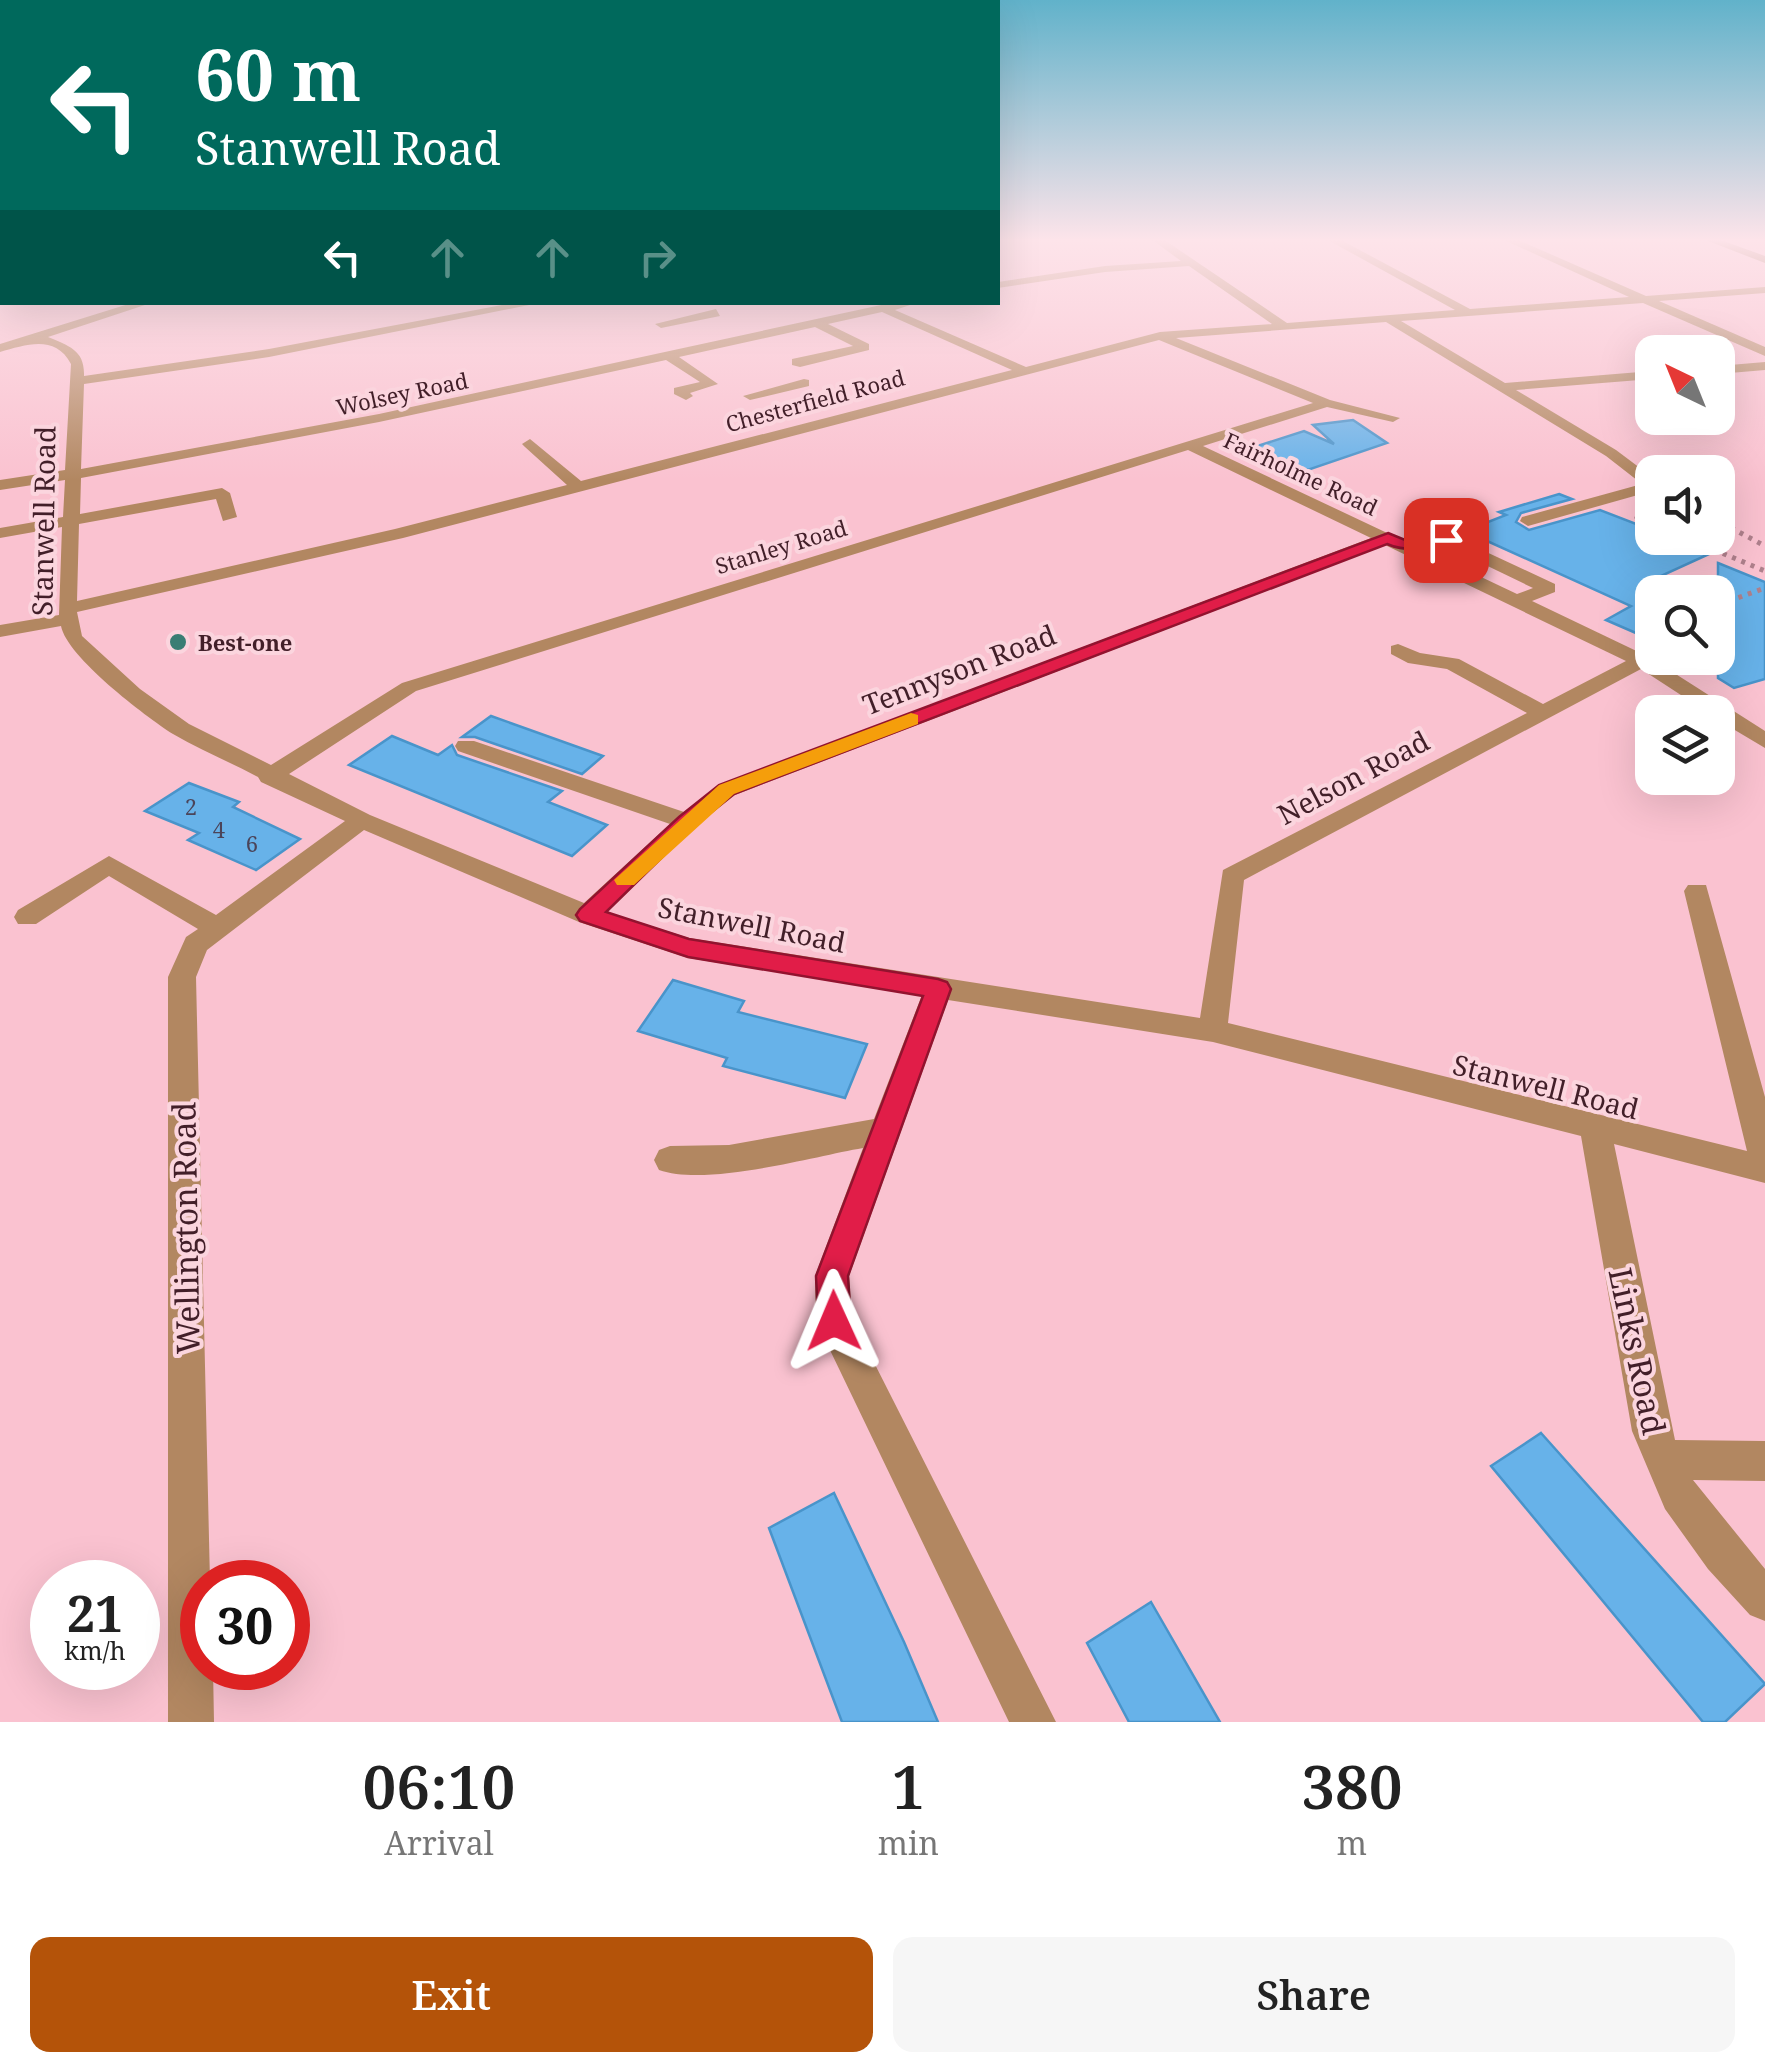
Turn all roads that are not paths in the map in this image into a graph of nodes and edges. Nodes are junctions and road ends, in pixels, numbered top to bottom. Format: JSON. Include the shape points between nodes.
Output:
{"nodes":[{"id":1,"x":446,"y":319,"type":"edge"},
{"id":2,"x":675,"y":319,"type":"edge"},
{"id":3,"x":829,"y":319,"type":"edge"},
{"id":4,"x":908,"y":319,"type":"edge"},
{"id":5,"x":1274,"y":319,"type":"edge"},
{"id":6,"x":1367,"y":319,"type":"edge"},
{"id":7,"x":1389,"y":319,"type":"edge"},
{"id":8,"x":1691,"y":319,"type":"edge"},
{"id":9,"x":94,"y":320,"type":"edge"},
{"id":10,"x":816,"y":323,"type":"junction"},
{"id":11,"x":1282,"y":325,"type":"junction"},
{"id":12,"x":674,"y":332,"type":"dead end"},
{"id":13,"x":1160,"y":336,"type":"junction"},
{"id":14,"x":39,"y":338,"type":"junction"},
{"id":15,"x":0,"y":348,"type":"edge"},
{"id":16,"x":1765,"y":352,"type":"edge"},
{"id":17,"x":668,"y":356,"type":"junction"},
{"id":18,"x":800,"y":364,"type":"dead end"},
{"id":19,"x":1765,"y":366,"type":"edge"},
{"id":20,"x":1735,"y":369,"type":"edge"},
{"id":21,"x":1025,"y":371,"type":"junction"},
{"id":22,"x":1635,"y":376,"type":"edge"},
{"id":23,"x":78,"y":381,"type":"junction"},
{"id":24,"x":1505,"y":387,"type":"junction"},
{"id":25,"x":803,"y":390,"type":"tunnel mouth"},
{"id":26,"x":686,"y":396,"type":"dead end"},
{"id":27,"x":750,"y":396,"type":"dead end"},
{"id":28,"x":1326,"y":403,"type":"junction"},
{"id":29,"x":820,"y":406,"type":"tunnel mouth"},
{"id":30,"x":842,"y":418,"type":"junction"},
{"id":31,"x":1393,"y":418,"type":"dead end"},
{"id":32,"x":1187,"y":444,"type":"junction"},
{"id":33,"x":508,"y":449,"type":"dead end"},
{"id":34,"x":1635,"y":472,"type":"edge"},
{"id":35,"x":72,"y":474,"type":"junction"},
{"id":36,"x":0,"y":485,"type":"edge"},
{"id":37,"x":578,"y":487,"type":"junction"},
{"id":38,"x":1635,"y":490,"type":"edge"},
{"id":39,"x":228,"y":517,"type":"dead end"},
{"id":40,"x":70,"y":521,"type":"junction"},
{"id":41,"x":1528,"y":521,"type":"dead end"},
{"id":42,"x":0,"y":532,"type":"edge"},
{"id":43,"x":1395,"y":542,"type":"junction"},
{"id":44,"x":1520,"y":600,"type":"junction"},
{"id":45,"x":67,"y":614,"type":"junction"},
{"id":46,"x":0,"y":630,"type":"edge"},
{"id":47,"x":1398,"y":650,"type":"dead end"},
{"id":48,"x":1635,"y":658,"type":"edge"},
{"id":49,"x":1635,"y":664,"type":"edge"},
{"id":50,"x":1664,"y":675,"type":"edge"},
{"id":51,"x":1540,"y":711,"type":"junction"},
{"id":52,"x":1765,"y":741,"type":"edge"},
{"id":53,"x":466,"y":746,"type":"dead end"},
{"id":54,"x":270,"y":777,"type":"junction"},
{"id":55,"x":362,"y":820,"type":"junction"},
{"id":56,"x":687,"y":822,"type":"junction"},
{"id":57,"x":1697,"y":890,"type":"dead end"},
{"id":58,"x":588,"y":915,"type":"junction"},
{"id":59,"x":27,"y":916,"type":"dead end"},
{"id":60,"x":216,"y":927,"type":"junction"},
{"id":61,"x":938,"y":989,"type":"junction"},
{"id":62,"x":1213,"y":1032,"type":"junction"},
{"id":63,"x":1595,"y":1129,"type":"junction"},
{"id":64,"x":887,"y":1130,"type":"junction"},
{"id":65,"x":1765,"y":1157,"type":"edge"},
{"id":66,"x":670,"y":1160,"type":"dead end"},
{"id":67,"x":1765,"y":1169,"type":"edge"},
{"id":68,"x":1664,"y":1460,"type":"junction"},
{"id":69,"x":1765,"y":1461,"type":"edge"},
{"id":70,"x":1765,"y":1600,"type":"edge"},
{"id":71,"x":191,"y":1722,"type":"edge"},
{"id":72,"x":1032,"y":1722,"type":"edge"}],
"edges":[{"from":1,"to":23,"type":"street"},
{"from":2,"to":12,"type":"street","via":[[658,322]]},
{"from":3,"to":10,"type":"street","name":"Wolsey Road"},
{"from":4,"to":21,"type":"street"},
{"from":5,"to":11,"type":"street"},
{"from":6,"to":11,"type":"street","name":"Chesterfield Road"},
{"from":7,"to":24,"type":"street"},
{"from":8,"to":16,"type":"street"},
{"from":9,"to":14,"type":"street"},
{"from":10,"to":17,"type":"street","name":"Wolsey Road","via":[[694,344]]},
{"from":10,"to":18,"type":"street","via":[[865,347]]},
{"from":11,"to":13,"type":"street","name":"Chesterfield Road"},
{"from":13,"to":21,"type":"street","name":"Chesterfield Road"},
{"from":13,"to":28,"type":"street","name":"Stanley Road"},
{"from":14,"to":15,"type":"street"},
{"from":14,"to":23,"type":"street","via":[[76,356]]},
{"from":17,"to":26,"type":"street","via":[[711,384],[679,391]]},
{"from":17,"to":35,"type":"street","name":"Wolsey Road","via":[[277,439]]},
{"from":19,"to":20,"type":"street"},
{"from":21,"to":30,"type":"street","name":"Chesterfield Road"},
{"from":22,"to":24,"type":"street"},
{"from":23,"to":35,"type":"street","name":"Stanwell Road"},
{"from":24,"to":34,"type":"street"},
{"from":25,"to":27,"type":"street"},
{"from":28,"to":31,"type":"street","name":"Stanley Road"},
{"from":28,"to":32,"type":"street","name":"Stanley Road"},
{"from":29,"to":30,"type":"street"},
{"from":30,"to":37,"type":"street","name":"Chesterfield Road"},
{"from":32,"to":43,"type":"street","name":"Fairholme Road"},
{"from":32,"to":54,"type":"street","name":"Stanley Road","via":[[409,686]]},
{"from":33,"to":37,"type":"street","via":[[537,443]]},
{"from":35,"to":36,"type":"street","name":"Wolsey Road"},
{"from":35,"to":40,"type":"street","name":"Stanwell Road"},
{"from":37,"to":45,"type":"street","name":"Chesterfield Road"},
{"from":38,"to":41,"type":"street"},
{"from":39,"to":40,"type":"street","via":[[222,493]]},
{"from":40,"to":42,"type":"street"},
{"from":40,"to":45,"type":"street","name":"Stanwell Road"},
{"from":43,"to":44,"type":"street","name":"Fairholme Road"},
{"from":43,"to":44,"type":"street","via":[[1446,540],[1548,588]]},
{"from":43,"to":56,"type":"street","name":"Tennyson Road","via":[[727,790]]},
{"from":44,"to":48,"type":"street","name":"Fairholme Road"},
{"from":45,"to":46,"type":"street","name":"Chesterfield Road"},
{"from":45,"to":54,"type":"street","name":"Stanwell Road","via":[[73,638],[133,693],[182,730]]},
{"from":47,"to":51,"type":"street","via":[[1416,660],[1452,663]]},
{"from":49,"to":51,"type":"street","name":"Nelson Road"},
{"from":50,"to":52,"type":"street","name":"Fairholme Road"},
{"from":51,"to":62,"type":"street","name":"Nelson Road","via":[[1232,876]]},
{"from":53,"to":56,"type":"street"},
{"from":54,"to":55,"type":"street","name":"Stanwell Road"},
{"from":55,"to":58,"type":"street","name":"Stanwell Road"},
{"from":55,"to":60,"type":"street","name":"Wellington Road"},
{"from":56,"to":58,"type":"street","name":"Tennyson Road"},
{"from":57,"to":65,"type":"street"},
{"from":58,"to":61,"type":"street","name":"Stanwell Road","via":[[688,948]]},
{"from":59,"to":60,"type":"street","via":[[108,864]]},
{"from":60,"to":71,"type":"street","name":"Wellington Road","via":[[196,944],[182,977]]},
{"from":61,"to":62,"type":"street","name":"Stanwell Road"},
{"from":61,"to":64,"type":"street"},
{"from":62,"to":63,"type":"street","name":"Stanwell Road"},
{"from":63,"to":67,"type":"street","name":"Stanwell Road"},
{"from":63,"to":68,"type":"street","name":"Links Road","via":[[1651,1431]]},
{"from":64,"to":66,"type":"street","via":[[777,1152]]},
{"from":64,"to":72,"type":"street","via":[[832,1276],[834,1321]]},
{"from":68,"to":69,"type":"street"},
{"from":68,"to":70,"type":"street","name":"Links Road","via":[[1679,1495]]}]}
